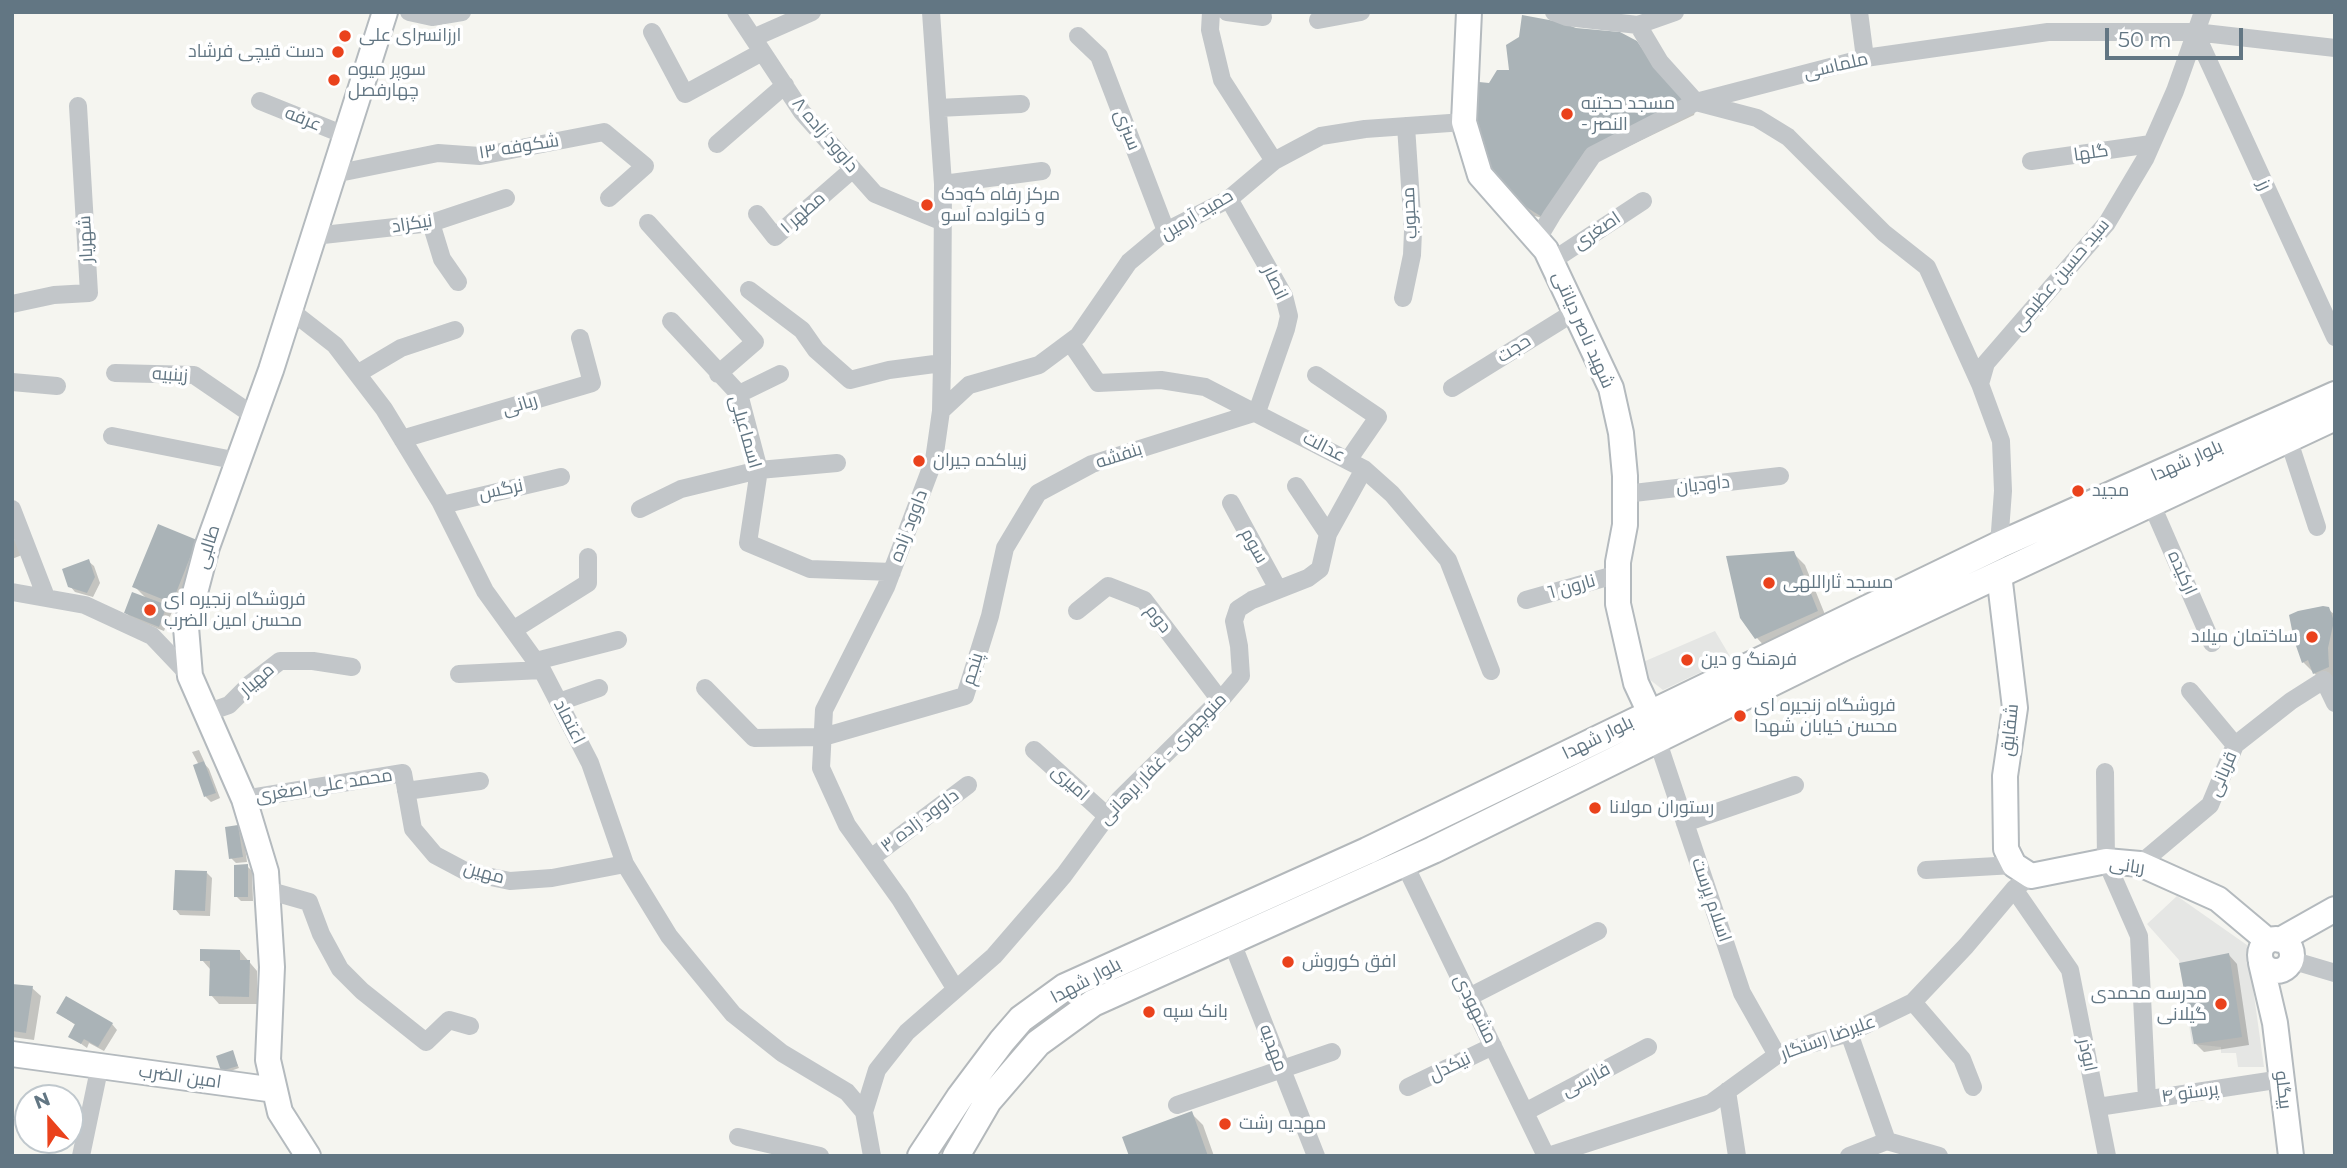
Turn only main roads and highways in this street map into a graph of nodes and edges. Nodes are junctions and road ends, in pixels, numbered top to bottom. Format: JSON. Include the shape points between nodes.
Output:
{"nodes":[{"id":1,"x":385,"y":12,"type":"edge"},
{"id":2,"x":1469,"y":12,"type":"edge"},
{"id":3,"x":2335,"y":395,"type":"edge"},
{"id":4,"x":2335,"y":417,"type":"edge"},
{"id":5,"x":1999,"y":545,"type":"junction"},
{"id":6,"x":1999,"y":574,"type":"junction"},
{"id":7,"x":1650,"y":713,"type":"junction"},
{"id":8,"x":2020,"y":877,"type":"joint"},
{"id":9,"x":2335,"y":911,"type":"edge"},
{"id":10,"x":1226,"y":929,"type":"junction"},
{"id":11,"x":2277,"y":954,"type":"junction"},
{"id":12,"x":12,"y":1054,"type":"edge"},
{"id":13,"x":275,"y":1090,"type":"junction"},
{"id":14,"x":308,"y":1156,"type":"edge"},
{"id":15,"x":921,"y":1156,"type":"edge"},
{"id":16,"x":956,"y":1156,"type":"edge"},
{"id":17,"x":2291,"y":1156,"type":"edge"}],
"edges":[{"from":1,"to":13,"type":"main road","name":"طالبی","via":[[290,310],[207,547],[186,627],[190,677],[244,799],[267,872],[272,967],[268,1060]]},
{"from":2,"to":7,"type":"main road","name":"شهید ناصر دیانتی","via":[[1464,121],[1480,175],[1552,261],[1611,388],[1621,433],[1625,494],[1618,604],[1636,684]]},
{"from":3,"to":5,"type":"main road","name":"بلوار شهدا"},
{"from":4,"to":6,"type":"main road","name":"بلوار شهدا"},
{"from":5,"to":6,"type":"main road"},
{"from":5,"to":7,"type":"main road","name":"بلوار شهدا"},
{"from":6,"to":8,"type":"main road","name":"شقایق","via":[[2015,708],[2005,776],[2006,849]]},
{"from":6,"to":10,"type":"main road","name":"بلوار شهدا","via":[[1404,863]]},
{"from":7,"to":10,"type":"main road","name":"بلوار شهدا","via":[[1367,851]]},
{"from":8,"to":11,"type":"main road","name":"ربانی","via":[[2106,861],[2140,864],[2218,899]]},
{"from":9,"to":11,"type":"main road"},
{"from":10,"to":15,"type":"main road","name":"بلوار شهدا","via":[[1065,987],[1021,1019]]},
{"from":10,"to":16,"type":"main road","name":"بلوار شهدا","via":[[1093,1003],[1038,1043],[988,1101]]},
{"from":11,"to":17,"type":"main road","name":"بیگلو","via":[[2275,1023]]},
{"from":12,"to":13,"type":"main road","name":"امین الضرب"},
{"from":13,"to":14,"type":"main road","via":[[280,1112]]}]}
